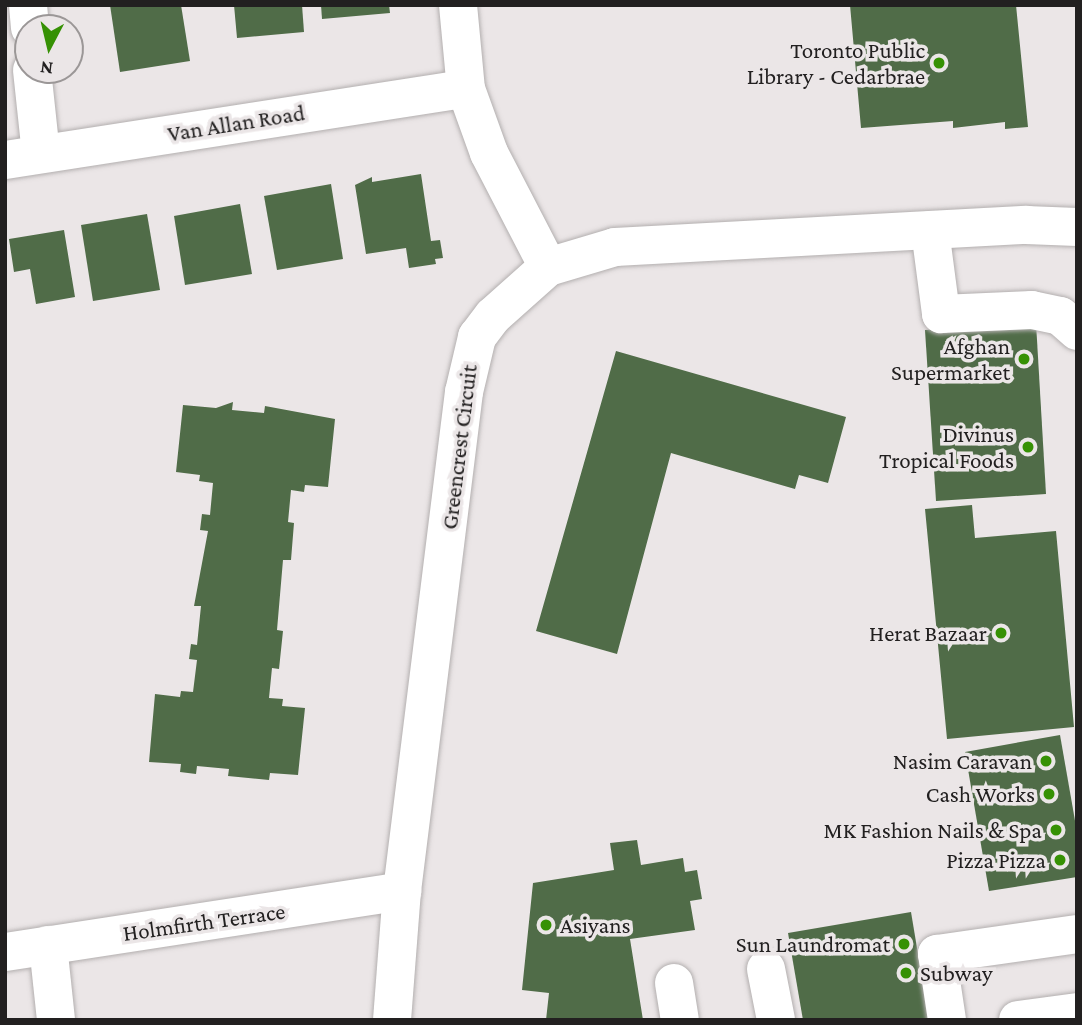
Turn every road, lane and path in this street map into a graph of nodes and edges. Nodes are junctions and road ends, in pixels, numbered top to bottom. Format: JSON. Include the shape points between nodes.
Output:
{"nodes":[{"id":1,"x":458,"y":5,"type":"edge"},
{"id":2,"x":31,"y":84,"type":"edge"},
{"id":3,"x":466,"y":89,"type":"junction"},
{"id":4,"x":23,"y":157,"type":"edge"},
{"id":5,"x":1077,"y":228,"type":"edge"},
{"id":6,"x":930,"y":230,"type":"junction"},
{"id":7,"x":548,"y":267,"type":"junction"},
{"id":8,"x":1077,"y":331,"type":"edge"},
{"id":9,"x":402,"y":891,"type":"junction"},
{"id":10,"x":1077,"y":934,"type":"edge"},
{"id":11,"x":47,"y":945,"type":"junction"},
{"id":12,"x":5,"y":952,"type":"edge"},
{"id":13,"x":766,"y":969,"type":"dead end"},
{"id":14,"x":674,"y":983,"type":"dead end"},
{"id":15,"x":1077,"y":1012,"type":"edge"},
{"id":16,"x":56,"y":1020,"type":"edge"},
{"id":17,"x":392,"y":1020,"type":"edge"},
{"id":18,"x":680,"y":1020,"type":"edge"},
{"id":19,"x":776,"y":1020,"type":"edge"},
{"id":20,"x":947,"y":1020,"type":"edge"},
{"id":21,"x":1018,"y":1020,"type":"edge"}],
"edges":[{"from":1,"to":3,"type":"street"},
{"from":2,"to":4,"type":"street"},
{"from":3,"to":4,"type":"street","name":"Van Allan Road"},
{"from":3,"to":7,"type":"street","via":[[489,153]]},
{"from":5,"to":6,"type":"street","name":"Greencrest Circuit"},
{"from":6,"to":7,"type":"street","name":"Greencrest Circuit","via":[[615,247]]},
{"from":6,"to":8,"type":"street","via":[[940,314],[1032,310],[1060,316]]},
{"from":7,"to":9,"type":"street","name":"Greencrest Circuit","via":[[493,316],[477,337],[468,364]]},
{"from":9,"to":11,"type":"street","name":"Holmfirth Terrace"},
{"from":9,"to":17,"type":"street","name":"Greencrest Circuit"},
{"from":10,"to":20,"type":"street","via":[[937,954]]},
{"from":11,"to":12,"type":"street","name":"Holmfirth Terrace"},
{"from":11,"to":16,"type":"street"},
{"from":13,"to":19,"type":"street"},
{"from":14,"to":18,"type":"street"},
{"from":15,"to":21,"type":"street"}]}
